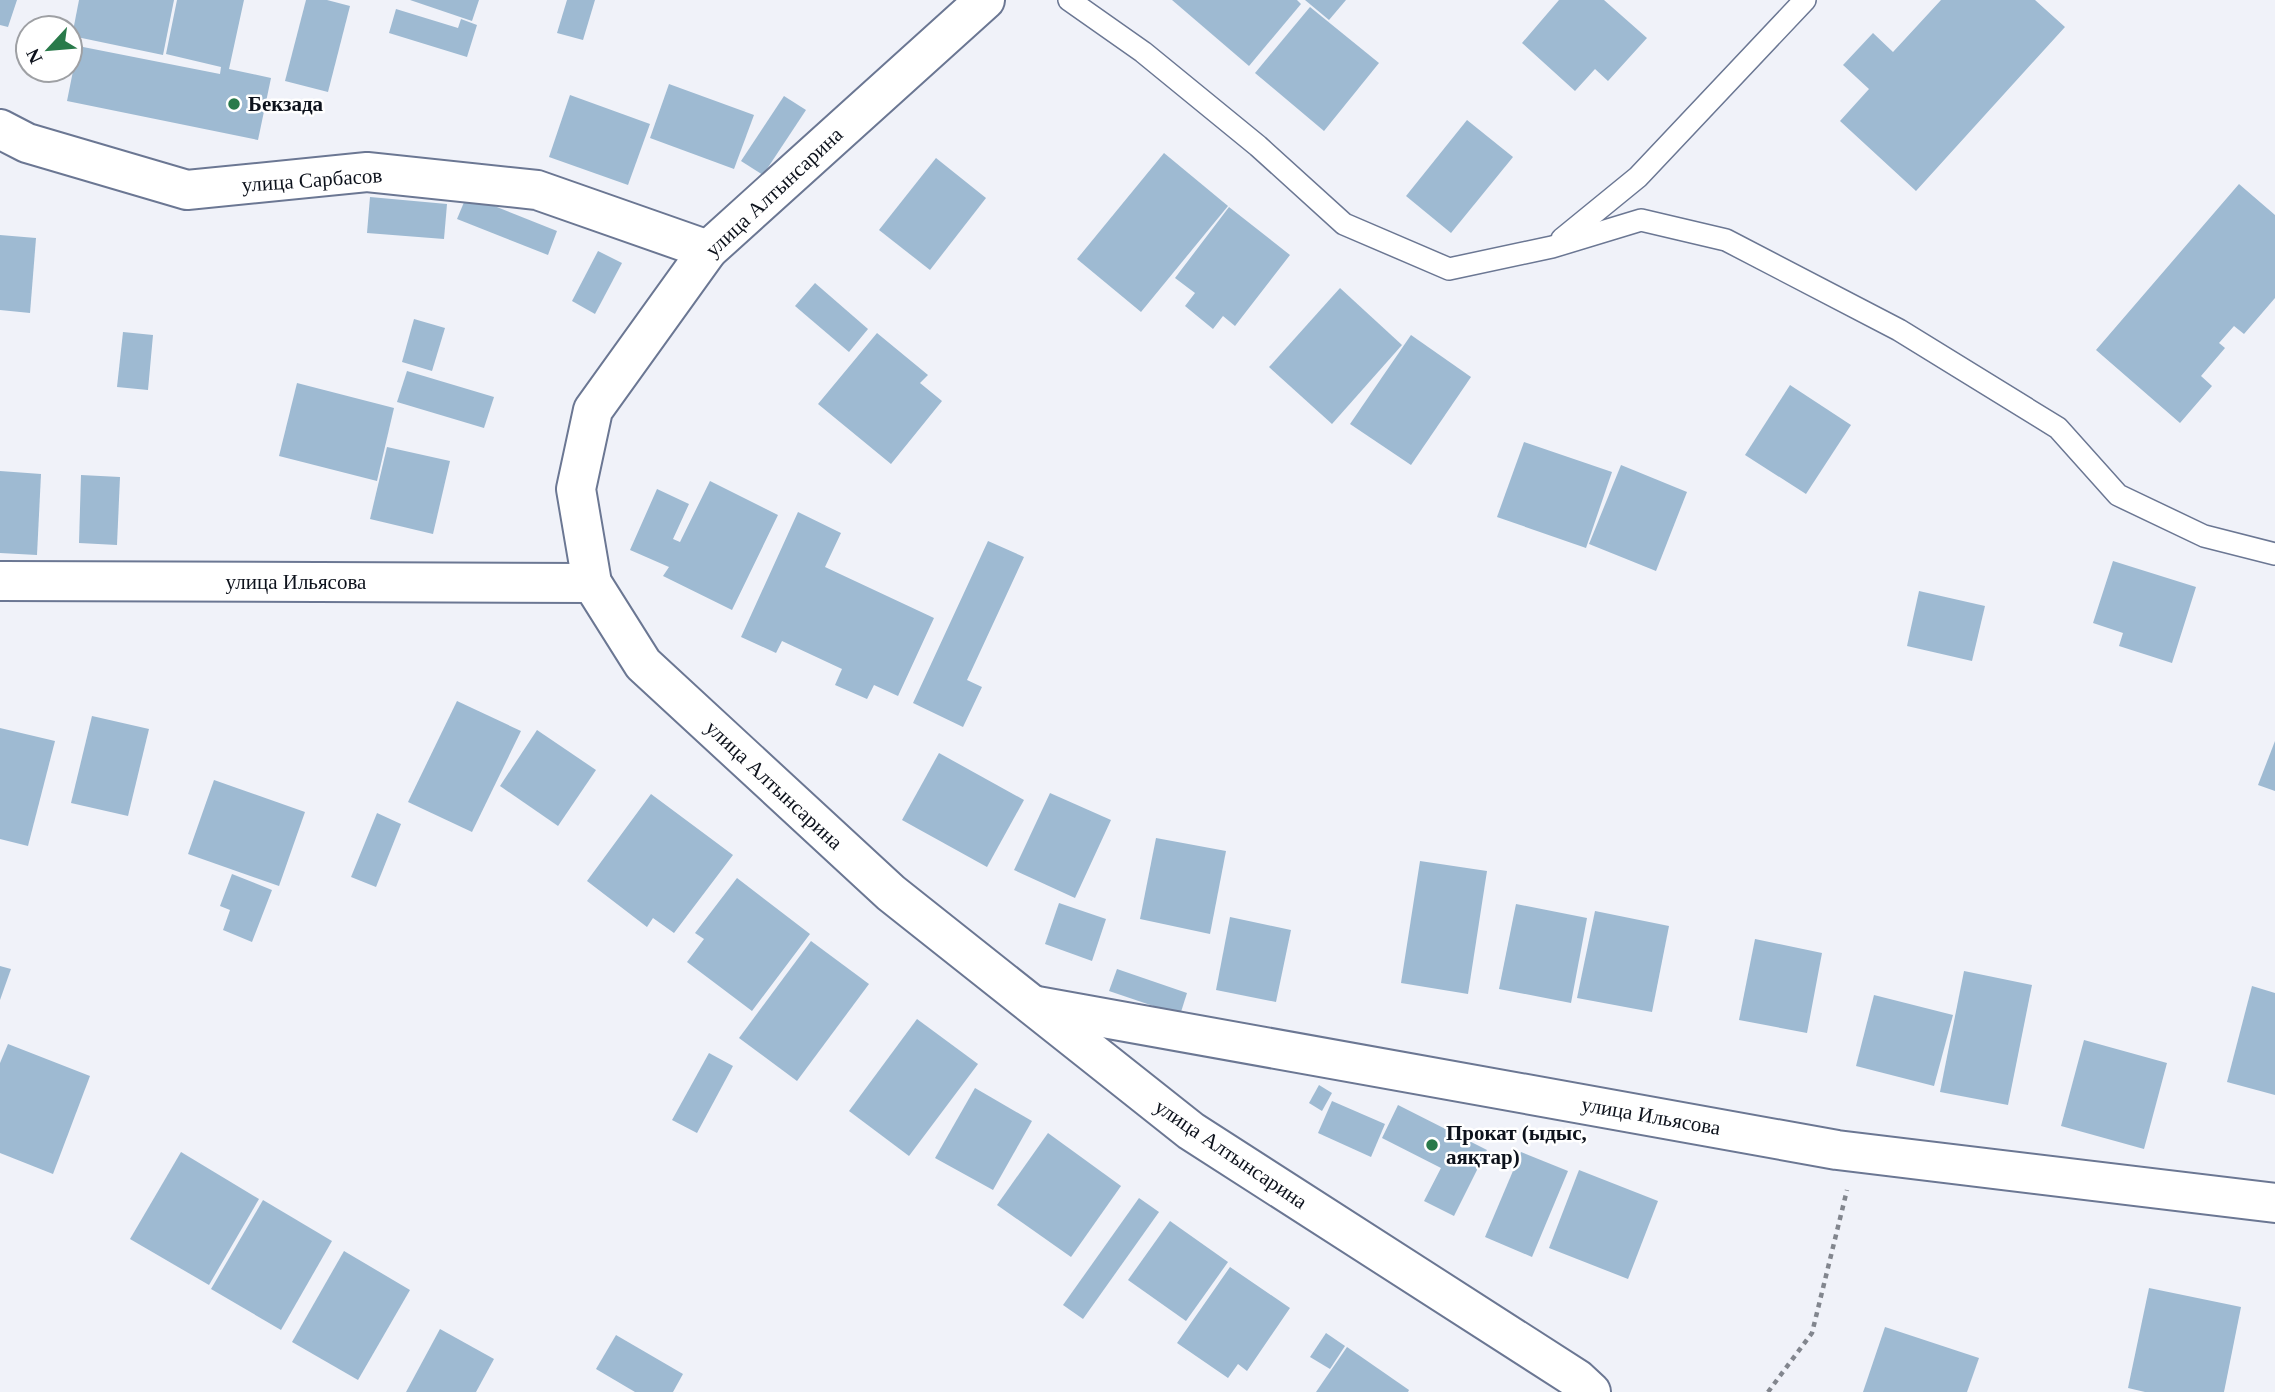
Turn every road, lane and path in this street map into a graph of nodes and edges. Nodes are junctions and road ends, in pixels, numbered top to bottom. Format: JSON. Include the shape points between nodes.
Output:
{"nodes":[{"id":1,"x":985,"y":0,"type":"edge"},
{"id":2,"x":1069,"y":0,"type":"edge"},
{"id":3,"x":1805,"y":0,"type":"edge"},
{"id":4,"x":0,"y":129,"type":"edge"},
{"id":5,"x":1552,"y":247,"type":"junction"},
{"id":6,"x":708,"y":250,"type":"junction"},
{"id":7,"x":2275,"y":554,"type":"edge"},
{"id":8,"x":0,"y":582,"type":"edge"},
{"id":9,"x":592,"y":583,"type":"junction"},
{"id":10,"x":1031,"y":1005,"type":"junction"},
{"id":11,"x":1857,"y":1152,"type":"junction"},
{"id":12,"x":2275,"y":1203,"type":"edge"},
{"id":13,"x":1591,"y":1392,"type":"edge"},
{"id":14,"x":1768,"y":1392,"type":"edge"}],
"edges":[{"from":1,"to":6,"type":"street","name":"улица Алтынсарина"},
{"from":2,"to":5,"type":"lane","via":[[1164,69],[1344,224],[1449,269]]},
{"from":3,"to":5,"type":"lane","via":[[1638,177]]},
{"from":4,"to":6,"type":"street","name":"улица Сарбасов","via":[[27,143],[187,190],[367,172],[537,190]]},
{"from":5,"to":7,"type":"lane","via":[[1641,220],[1726,240],[1899,330],[2058,429],[2118,495],[2204,536]]},
{"from":6,"to":9,"type":"street","name":"улица Алтынсарина","via":[[593,410],[576,489]]},
{"from":8,"to":9,"type":"street","name":"улица Ильясова"},
{"from":9,"to":10,"type":"street","name":"улица Алтынсарина","via":[[643,664],[891,893]]},
{"from":10,"to":11,"type":"street","name":"улица Ильясова"},
{"from":10,"to":13,"type":"street","name":"улица Алтынсарина","via":[[1191,1132]]},
{"from":11,"to":12,"type":"street","name":"улица Ильясова"},
{"from":11,"to":14,"type":"path","via":[[1812,1333]]}]}
